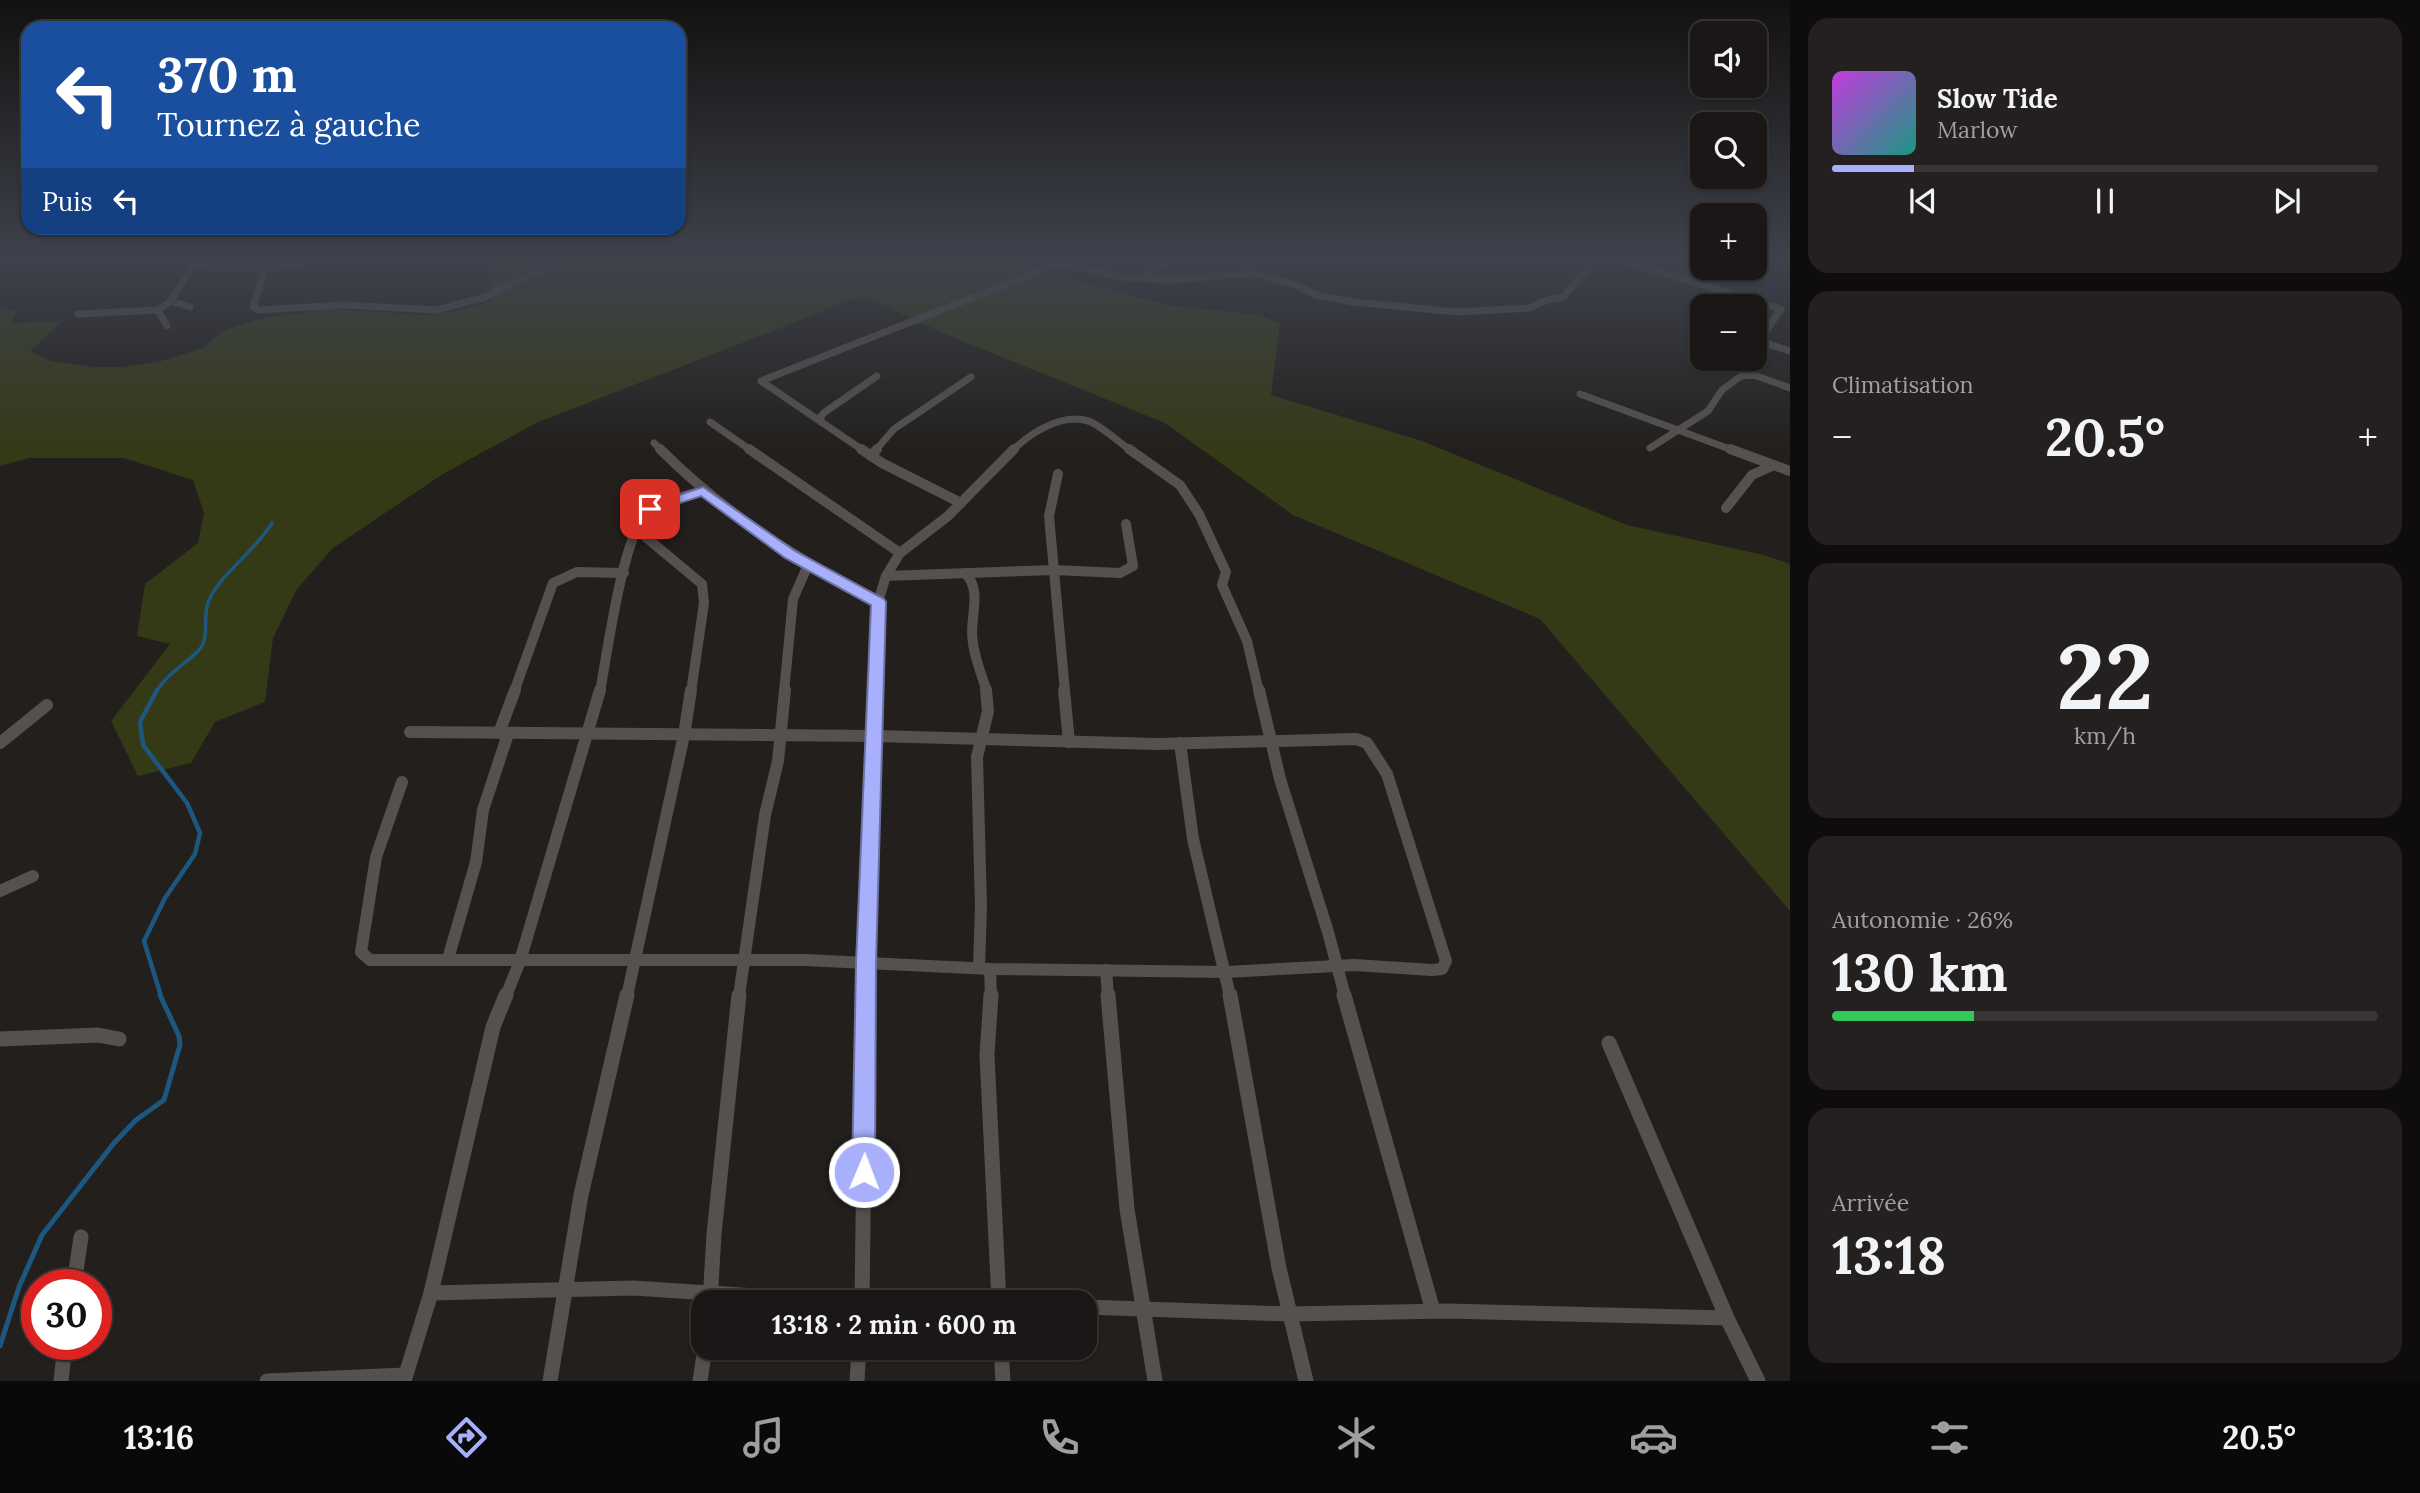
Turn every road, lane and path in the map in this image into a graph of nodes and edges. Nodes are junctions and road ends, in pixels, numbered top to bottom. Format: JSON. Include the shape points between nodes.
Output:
{"nodes":[{"id":1,"x":899,"y":324,"type":"edge"},
{"id":2,"x":1767,"y":344,"type":"edge"},
{"id":3,"x":1790,"y":351,"type":"edge"},
{"id":4,"x":877,"y":376,"type":"dead end"},
{"id":5,"x":971,"y":377,"type":"dead end"},
{"id":6,"x":1790,"y":388,"type":"edge"},
{"id":7,"x":1580,"y":394,"type":"dead end"},
{"id":8,"x":710,"y":422,"type":"dead end"},
{"id":9,"x":821,"y":422,"type":"junction"},
{"id":10,"x":1678,"y":429,"type":"junction"},
{"id":11,"x":654,"y":443,"type":"dead end"},
{"id":12,"x":1650,"y":448,"type":"dead end"},
{"id":13,"x":871,"y":456,"type":"junction"},
{"id":14,"x":1774,"y":465,"type":"junction"},
{"id":15,"x":1790,"y":471,"type":"edge"},
{"id":16,"x":1058,"y":474,"type":"dead end"},
{"id":17,"x":703,"y":491,"type":"junction"},
{"id":18,"x":961,"y":503,"type":"junction"},
{"id":19,"x":1726,"y":508,"type":"dead end"},
{"id":20,"x":1126,"y":523,"type":"dead end"},
{"id":21,"x":636,"y":529,"type":"junction"},
{"id":22,"x":900,"y":553,"type":"junction"},
{"id":23,"x":808,"y":565,"type":"junction"},
{"id":24,"x":1054,"y":570,"type":"junction"},
{"id":25,"x":624,"y":573,"type":"junction"},
{"id":26,"x":965,"y":573,"type":"junction"},
{"id":27,"x":886,"y":576,"type":"junction"},
{"id":28,"x":878,"y":602,"type":"junction"},
{"id":29,"x":47,"y":705,"type":"dead end"},
{"id":30,"x":411,"y":732,"type":"dead end"},
{"id":31,"x":504,"y":734,"type":"junction"},
{"id":32,"x":588,"y":734,"type":"junction"},
{"id":33,"x":684,"y":735,"type":"junction"},
{"id":34,"x":781,"y":736,"type":"junction"},
{"id":35,"x":876,"y":737,"type":"junction"},
{"id":36,"x":980,"y":741,"type":"junction"},
{"id":37,"x":1271,"y":742,"type":"junction"},
{"id":38,"x":0,"y":743,"type":"edge"},
{"id":39,"x":1069,"y":743,"type":"junction"},
{"id":40,"x":1180,"y":743,"type":"junction"},
{"id":41,"x":402,"y":782,"type":"dead end"},
{"id":42,"x":33,"y":876,"type":"dead end"},
{"id":43,"x":0,"y":891,"type":"edge"},
{"id":44,"x":448,"y":959,"type":"junction"},
{"id":45,"x":520,"y":961,"type":"junction"},
{"id":46,"x":743,"y":961,"type":"junction"},
{"id":47,"x":635,"y":962,"type":"junction"},
{"id":48,"x":866,"y":964,"type":"junction"},
{"id":49,"x":1336,"y":966,"type":"junction"},
{"id":50,"x":984,"y":968,"type":"junction"},
{"id":51,"x":1106,"y":970,"type":"junction"},
{"id":52,"x":1226,"y":972,"type":"junction"},
{"id":53,"x":0,"y":1039,"type":"edge"},
{"id":54,"x":119,"y":1039,"type":"dead end"},
{"id":55,"x":1609,"y":1044,"type":"dead end"},
{"id":56,"x":81,"y":1237,"type":"dead end"},
{"id":57,"x":76,"y":1269,"type":"edge"},
{"id":58,"x":711,"y":1290,"type":"edge"},
{"id":59,"x":862,"y":1290,"type":"edge"},
{"id":60,"x":998,"y":1290,"type":"edge"},
{"id":61,"x":566,"y":1291,"type":"junction"},
{"id":62,"x":431,"y":1293,"type":"junction"},
{"id":63,"x":691,"y":1295,"type":"edge"},
{"id":64,"x":1097,"y":1307,"type":"edge"},
{"id":65,"x":1142,"y":1307,"type":"junction"},
{"id":66,"x":1433,"y":1311,"type":"junction"},
{"id":67,"x":1289,"y":1314,"type":"junction"},
{"id":68,"x":1727,"y":1318,"type":"junction"},
{"id":69,"x":63,"y":1360,"type":"edge"},
{"id":70,"x":703,"y":1360,"type":"edge"},
{"id":71,"x":858,"y":1360,"type":"edge"},
{"id":72,"x":1002,"y":1360,"type":"edge"},
{"id":73,"x":404,"y":1378,"type":"edge"},
{"id":74,"x":61,"y":1381,"type":"edge"},
{"id":75,"x":267,"y":1381,"type":"edge"},
{"id":76,"x":551,"y":1381,"type":"edge"},
{"id":77,"x":700,"y":1381,"type":"edge"},
{"id":78,"x":857,"y":1381,"type":"edge"},
{"id":79,"x":1003,"y":1381,"type":"edge"},
{"id":80,"x":1155,"y":1381,"type":"edge"},
{"id":81,"x":1306,"y":1381,"type":"edge"},
{"id":82,"x":1758,"y":1381,"type":"edge"}],
"edges":[{"from":1,"to":9,"type":"street","via":[[761,382]]},
{"from":2,"to":3,"type":"street"},
{"from":4,"to":9,"type":"street","via":[[825,412]]},
{"from":5,"to":13,"type":"street","via":[[894,429]]},
{"from":6,"to":10,"type":"street","via":[[1749,371],[1722,390],[1708,411]]},
{"from":7,"to":10,"type":"street"},
{"from":8,"to":22,"type":"street"},
{"from":9,"to":13,"type":"street"},
{"from":10,"to":12,"type":"street"},
{"from":10,"to":14,"type":"street"},
{"from":11,"to":17,"type":"street"},
{"from":13,"to":18,"type":"street"},
{"from":14,"to":15,"type":"street"},
{"from":14,"to":19,"type":"street","via":[[1752,475]]},
{"from":16,"to":24,"type":"street","via":[[1049,516]]},
{"from":17,"to":21,"type":"street","via":[[650,509]]},
{"from":17,"to":23,"type":"street"},
{"from":18,"to":22,"type":"street"},
{"from":18,"to":37,"type":"street","via":[[1032,431],[1075,420],[1090,422],[1171,477],[1199,514],[1226,572],[1223,585],[1247,642]]},
{"from":20,"to":24,"type":"street","via":[[1133,566],[1128,571]]},
{"from":21,"to":25,"type":"street"},
{"from":21,"to":33,"type":"street","via":[[705,591]]},
{"from":22,"to":27,"type":"street"},
{"from":23,"to":28,"type":"street"},
{"from":23,"to":34,"type":"street","via":[[793,599]]},
{"from":24,"to":26,"type":"street"},
{"from":24,"to":39,"type":"street"},
{"from":25,"to":31,"type":"street","via":[[569,573],[553,583]]},
{"from":25,"to":32,"type":"street"},
{"from":26,"to":27,"type":"street"},
{"from":26,"to":36,"type":"street","via":[[975,592],[972,641],[988,692]]},
{"from":27,"to":28,"type":"street"},
{"from":28,"to":35,"type":"street"},
{"from":29,"to":38,"type":"street"},
{"from":30,"to":31,"type":"street"},
{"from":31,"to":32,"type":"street"},
{"from":31,"to":44,"type":"street","via":[[483,810],[476,862]]},
{"from":32,"to":33,"type":"street"},
{"from":32,"to":45,"type":"street"},
{"from":33,"to":34,"type":"street"},
{"from":33,"to":47,"type":"street"},
{"from":34,"to":35,"type":"street"},
{"from":34,"to":46,"type":"street"},
{"from":35,"to":36,"type":"street"},
{"from":35,"to":48,"type":"street"},
{"from":36,"to":39,"type":"street"},
{"from":36,"to":50,"type":"street"},
{"from":37,"to":40,"type":"street"},
{"from":37,"to":49,"type":"street"},
{"from":37,"to":49,"type":"street","via":[[1356,739],[1367,743],[1387,774],[1446,961],[1442,969],[1432,971]]},
{"from":39,"to":40,"type":"street"},
{"from":40,"to":52,"type":"street","via":[[1193,839]]},
{"from":41,"to":44,"type":"street","via":[[376,857],[361,952],[365,958],[383,961]]},
{"from":42,"to":43,"type":"street"},
{"from":44,"to":45,"type":"street"},
{"from":45,"to":47,"type":"street"},
{"from":45,"to":62,"type":"street","via":[[493,1027]]},
{"from":46,"to":47,"type":"street"},
{"from":46,"to":48,"type":"street"},
{"from":46,"to":58,"type":"street","via":[[713,1234]]},
{"from":47,"to":61,"type":"street","via":[[598,1112]]},
{"from":48,"to":50,"type":"street"},
{"from":48,"to":59,"type":"street"},
{"from":49,"to":52,"type":"street"},
{"from":49,"to":66,"type":"street"},
{"from":50,"to":51,"type":"street"},
{"from":50,"to":60,"type":"street","via":[[992,986],[988,1055]]},
{"from":51,"to":52,"type":"street"},
{"from":51,"to":65,"type":"street","via":[[1121,1154]]},
{"from":52,"to":67,"type":"street"},
{"from":53,"to":54,"type":"street","via":[[85,1035]]},
{"from":55,"to":68,"type":"street"},
{"from":56,"to":57,"type":"street"},
{"from":61,"to":62,"type":"street"},
{"from":61,"to":63,"type":"street","via":[[633,1288]]},
{"from":61,"to":76,"type":"street"},
{"from":62,"to":73,"type":"street"},
{"from":64,"to":65,"type":"street"},
{"from":65,"to":67,"type":"street"},
{"from":65,"to":80,"type":"street"},
{"from":66,"to":67,"type":"street"},
{"from":66,"to":68,"type":"street"},
{"from":67,"to":81,"type":"street"},
{"from":68,"to":82,"type":"street"},
{"from":69,"to":74,"type":"street"},
{"from":70,"to":77,"type":"street"},
{"from":71,"to":78,"type":"street"},
{"from":72,"to":79,"type":"street"},
{"from":73,"to":75,"type":"street"}]}
